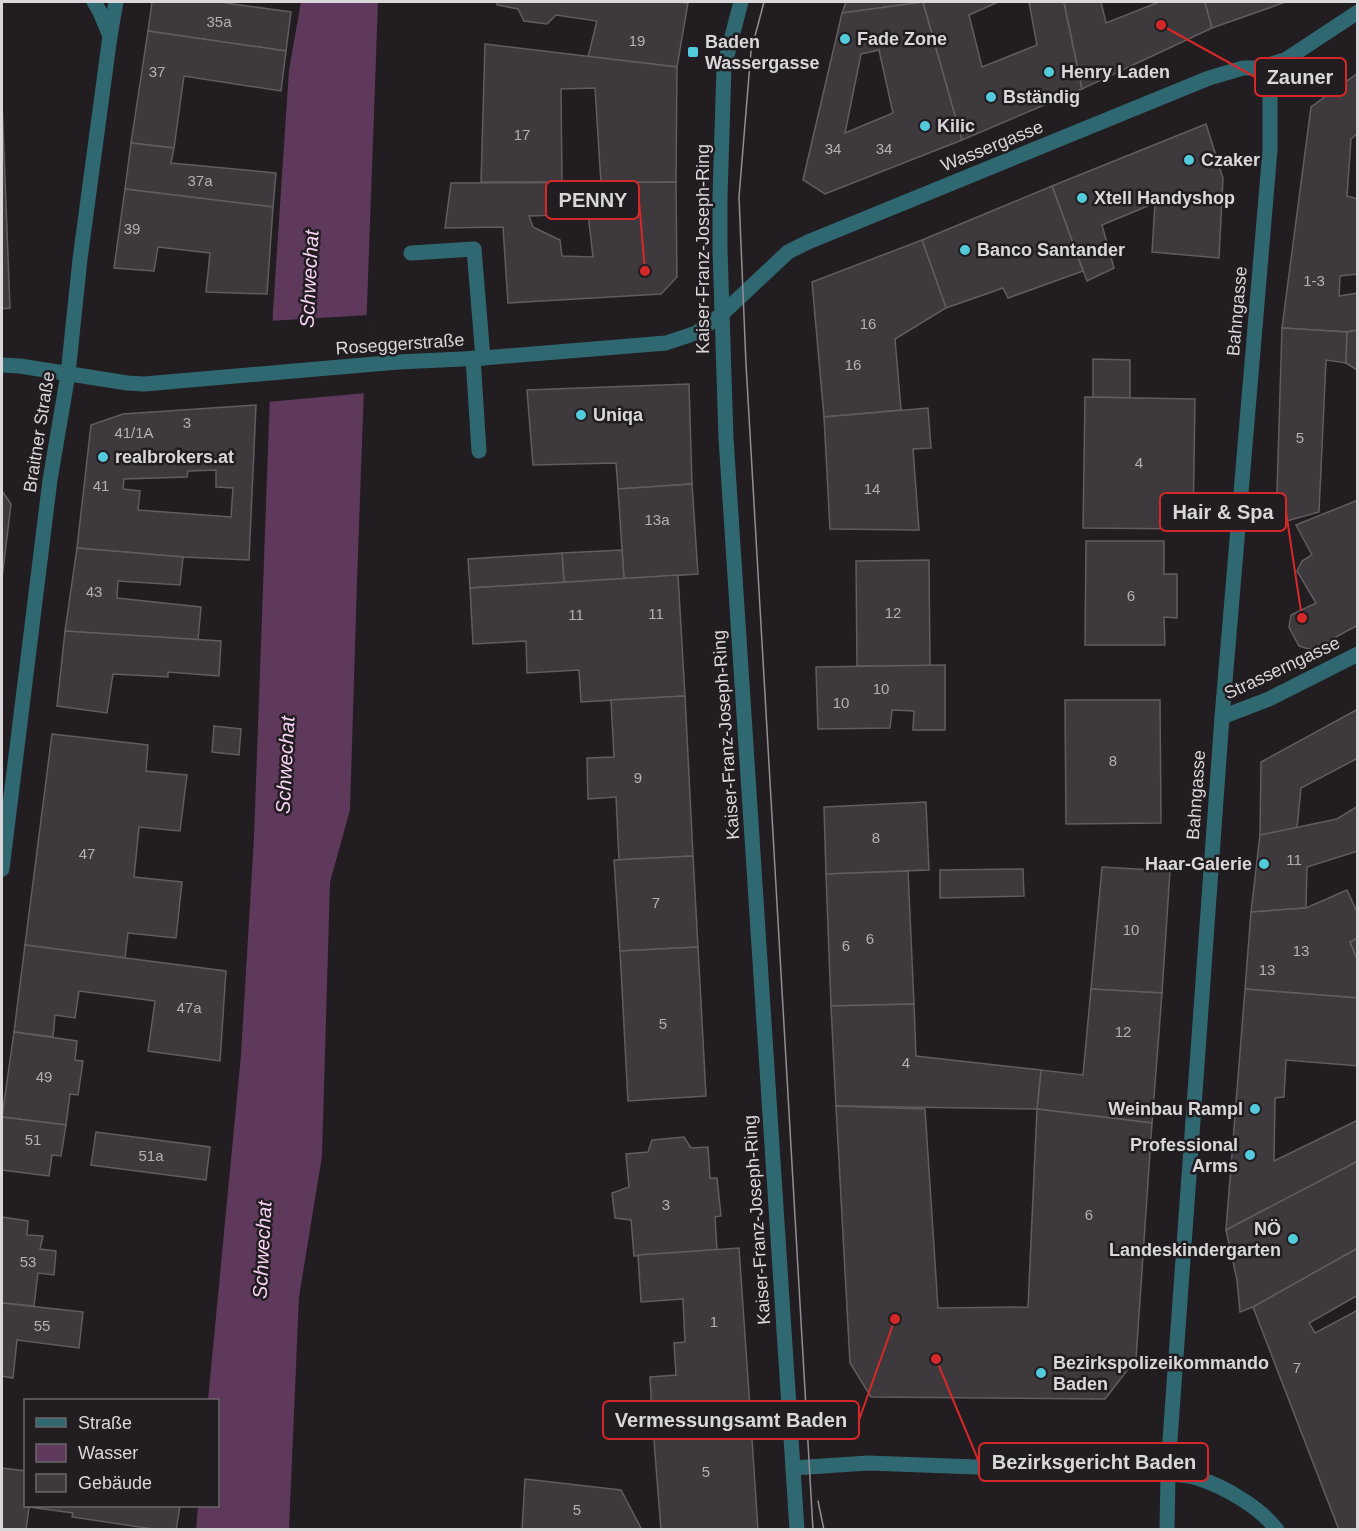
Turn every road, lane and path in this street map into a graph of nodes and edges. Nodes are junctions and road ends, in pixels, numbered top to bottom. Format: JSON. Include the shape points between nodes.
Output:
{"nodes":[{"id":1,"x":93,"y":2,"type":"edge"},
{"id":2,"x":116,"y":2,"type":"edge"},
{"id":3,"x":741,"y":2,"type":"edge"},
{"id":4,"x":1358,"y":12,"type":"edge"},
{"id":5,"x":110,"y":36,"type":"junction"},
{"id":6,"x":1257,"y":68,"type":"junction"},
{"id":7,"x":411,"y":254,"type":"dead end"},
{"id":8,"x":722,"y":314,"type":"junction"},
{"id":9,"x":478,"y":358,"type":"junction"},
{"id":10,"x":2,"y":365,"type":"edge"},
{"id":11,"x":68,"y":374,"type":"junction"},
{"id":12,"x":479,"y":451,"type":"dead end"},
{"id":13,"x":1358,"y":654,"type":"edge"},
{"id":14,"x":1222,"y":717,"type":"junction"},
{"id":15,"x":2,"y":868,"type":"edge"},
{"id":16,"x":793,"y":1468,"type":"junction"},
{"id":17,"x":1168,"y":1474,"type":"junction"},
{"id":18,"x":797,"y":1530,"type":"edge"},
{"id":19,"x":1167,"y":1530,"type":"edge"},
{"id":20,"x":1277,"y":1530,"type":"edge"}],
"edges":[{"from":1,"to":5,"type":"street"},
{"from":2,"to":5,"type":"street","name":"Braitner Straße"},
{"from":3,"to":8,"type":"street","name":"Kaiser-Franz-Joseph-Ring","via":[[724,67]]},
{"from":4,"to":6,"type":"street","name":"Wassergasse","via":[[1285,60]]},
{"from":5,"to":11,"type":"street","name":"Braitner Straße"},
{"from":6,"to":8,"type":"street","name":"Wassergasse","via":[[1209,78],[808,242],[788,252]]},
{"from":6,"to":14,"type":"street","name":"Bahngasse","via":[[1264,75],[1270,97],[1270,150]]},
{"from":7,"to":9,"type":"street","via":[[474,249]]},
{"from":8,"to":9,"type":"street","name":"Roseggerstraße","via":[[696,333],[666,343]]},
{"from":8,"to":16,"type":"street","name":"Kaiser-Franz-Joseph-Ring","via":[[726,438]]},
{"from":9,"to":11,"type":"street","name":"Roseggerstraße","via":[[144,384]]},
{"from":9,"to":12,"type":"street"},
{"from":10,"to":11,"type":"street","name":"Roseggerstraße"},
{"from":11,"to":15,"type":"street","name":"Braitner Straße","via":[[50,480]]},
{"from":13,"to":14,"type":"street","name":"Strasserngasse","via":[[1269,699]]},
{"from":14,"to":17,"type":"street","name":"Bahngasse"},
{"from":16,"to":17,"type":"street","via":[[868,1463]]},
{"from":16,"to":18,"type":"street","name":"Kaiser-Franz-Joseph-Ring"},
{"from":17,"to":19,"type":"street","name":"Bahngasse"},
{"from":17,"to":20,"type":"street","via":[[1199,1478],[1237,1496],[1270,1520]]}]}
